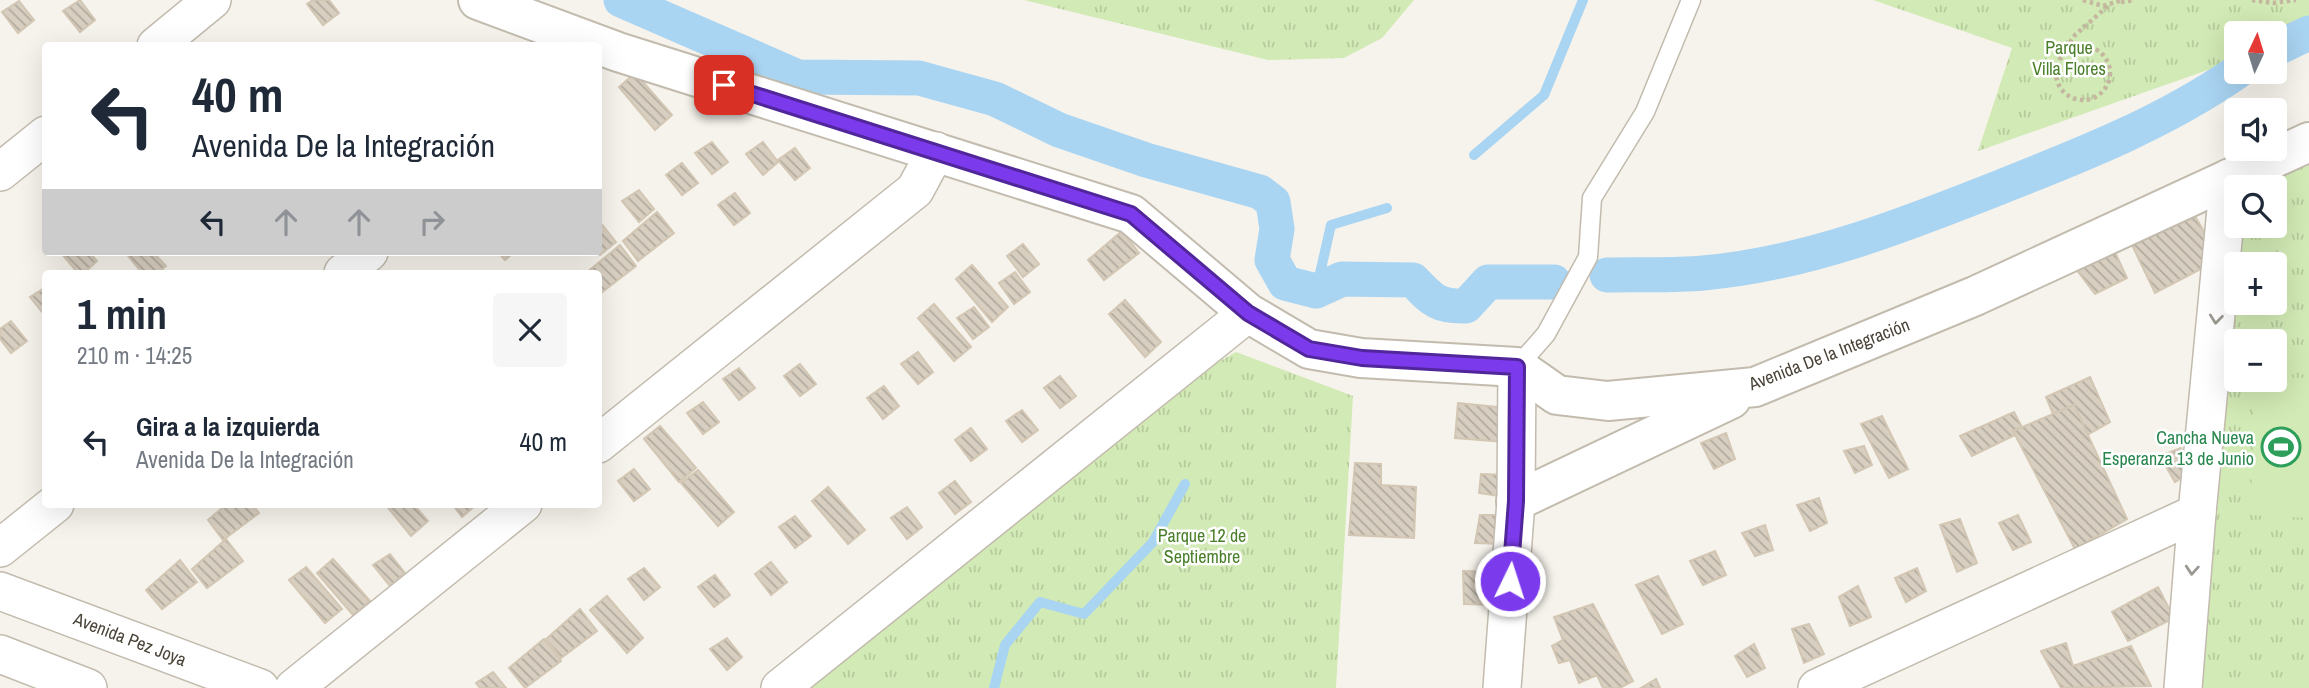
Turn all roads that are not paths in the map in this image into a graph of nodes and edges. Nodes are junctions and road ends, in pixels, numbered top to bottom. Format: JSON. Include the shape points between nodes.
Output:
{"nodes":[{"id":1,"x":212,"y":0,"type":"edge"},
{"id":2,"x":478,"y":0,"type":"edge"},
{"id":3,"x":1691,"y":0,"type":"edge"},
{"id":4,"x":161,"y":42,"type":"edge"},
{"id":5,"x":569,"y":42,"type":"edge"},
{"id":6,"x":608,"y":60,"type":"edge"},
{"id":7,"x":42,"y":138,"type":"edge"},
{"id":8,"x":2309,"y":142,"type":"edge"},
{"id":9,"x":936,"y":150,"type":"junction"},
{"id":10,"x":0,"y":172,"type":"edge"},
{"id":11,"x":2236,"y":175,"type":"edge"},
{"id":12,"x":2224,"y":180,"type":"edge"},
{"id":13,"x":2224,"y":230,"type":"edge"},
{"id":14,"x":364,"y":256,"type":"edge"},
{"id":15,"x":347,"y":270,"type":"edge"},
{"id":16,"x":1248,"y":313,"type":"junction"},
{"id":17,"x":1517,"y":367,"type":"junction"},
{"id":18,"x":1755,"y":387,"type":"junction"},
{"id":19,"x":602,"y":441,"type":"edge"},
{"id":20,"x":1516,"y":501,"type":"junction"},
{"id":21,"x":50,"y":508,"type":"edge"},
{"id":22,"x":518,"y":508,"type":"edge"},
{"id":23,"x":2197,"y":513,"type":"junction"},
{"id":24,"x":0,"y":548,"type":"edge"},
{"id":25,"x":0,"y":591,"type":"edge"},
{"id":26,"x":2,"y":661,"type":"edge"},
{"id":27,"x":88,"y":688,"type":"edge"},
{"id":28,"x":260,"y":688,"type":"edge"},
{"id":29,"x":294,"y":688,"type":"edge"},
{"id":30,"x":780,"y":688,"type":"edge"},
{"id":31,"x":1502,"y":688,"type":"edge"},
{"id":32,"x":1817,"y":688,"type":"edge"},
{"id":33,"x":2183,"y":688,"type":"edge"}],
"edges":[{"from":1,"to":4,"type":"street"},
{"from":2,"to":5,"type":"street"},
{"from":3,"to":17,"type":"lane","via":[[1645,112],[1592,198],[1588,257],[1546,334]]},
{"from":6,"to":9,"type":"street"},
{"from":7,"to":10,"type":"street"},
{"from":8,"to":11,"type":"street","name":"Avenida De la Integración"},
{"from":9,"to":16,"type":"street","via":[[1131,214]]},
{"from":9,"to":19,"type":"street","via":[[915,190]]},
{"from":12,"to":18,"type":"street","name":"Avenida De la Integración","via":[[1975,296]]},
{"from":13,"to":23,"type":"street","one_way":true},
{"from":14,"to":15,"type":"street"},
{"from":16,"to":17,"type":"street","via":[[1309,349],[1362,358]]},
{"from":16,"to":30,"type":"street"},
{"from":17,"to":18,"type":"street","name":"Avenida De la Integración","via":[[1557,395],[1608,401]]},
{"from":17,"to":20,"type":"street"},
{"from":18,"to":20,"type":"street"},
{"from":20,"to":31,"type":"street"},
{"from":21,"to":24,"type":"street"},
{"from":22,"to":29,"type":"street"},
{"from":23,"to":32,"type":"street"},
{"from":23,"to":33,"type":"street","one_way":true},
{"from":25,"to":28,"type":"street","name":"Avenida Pez Joya"},
{"from":26,"to":27,"type":"street"}]}
